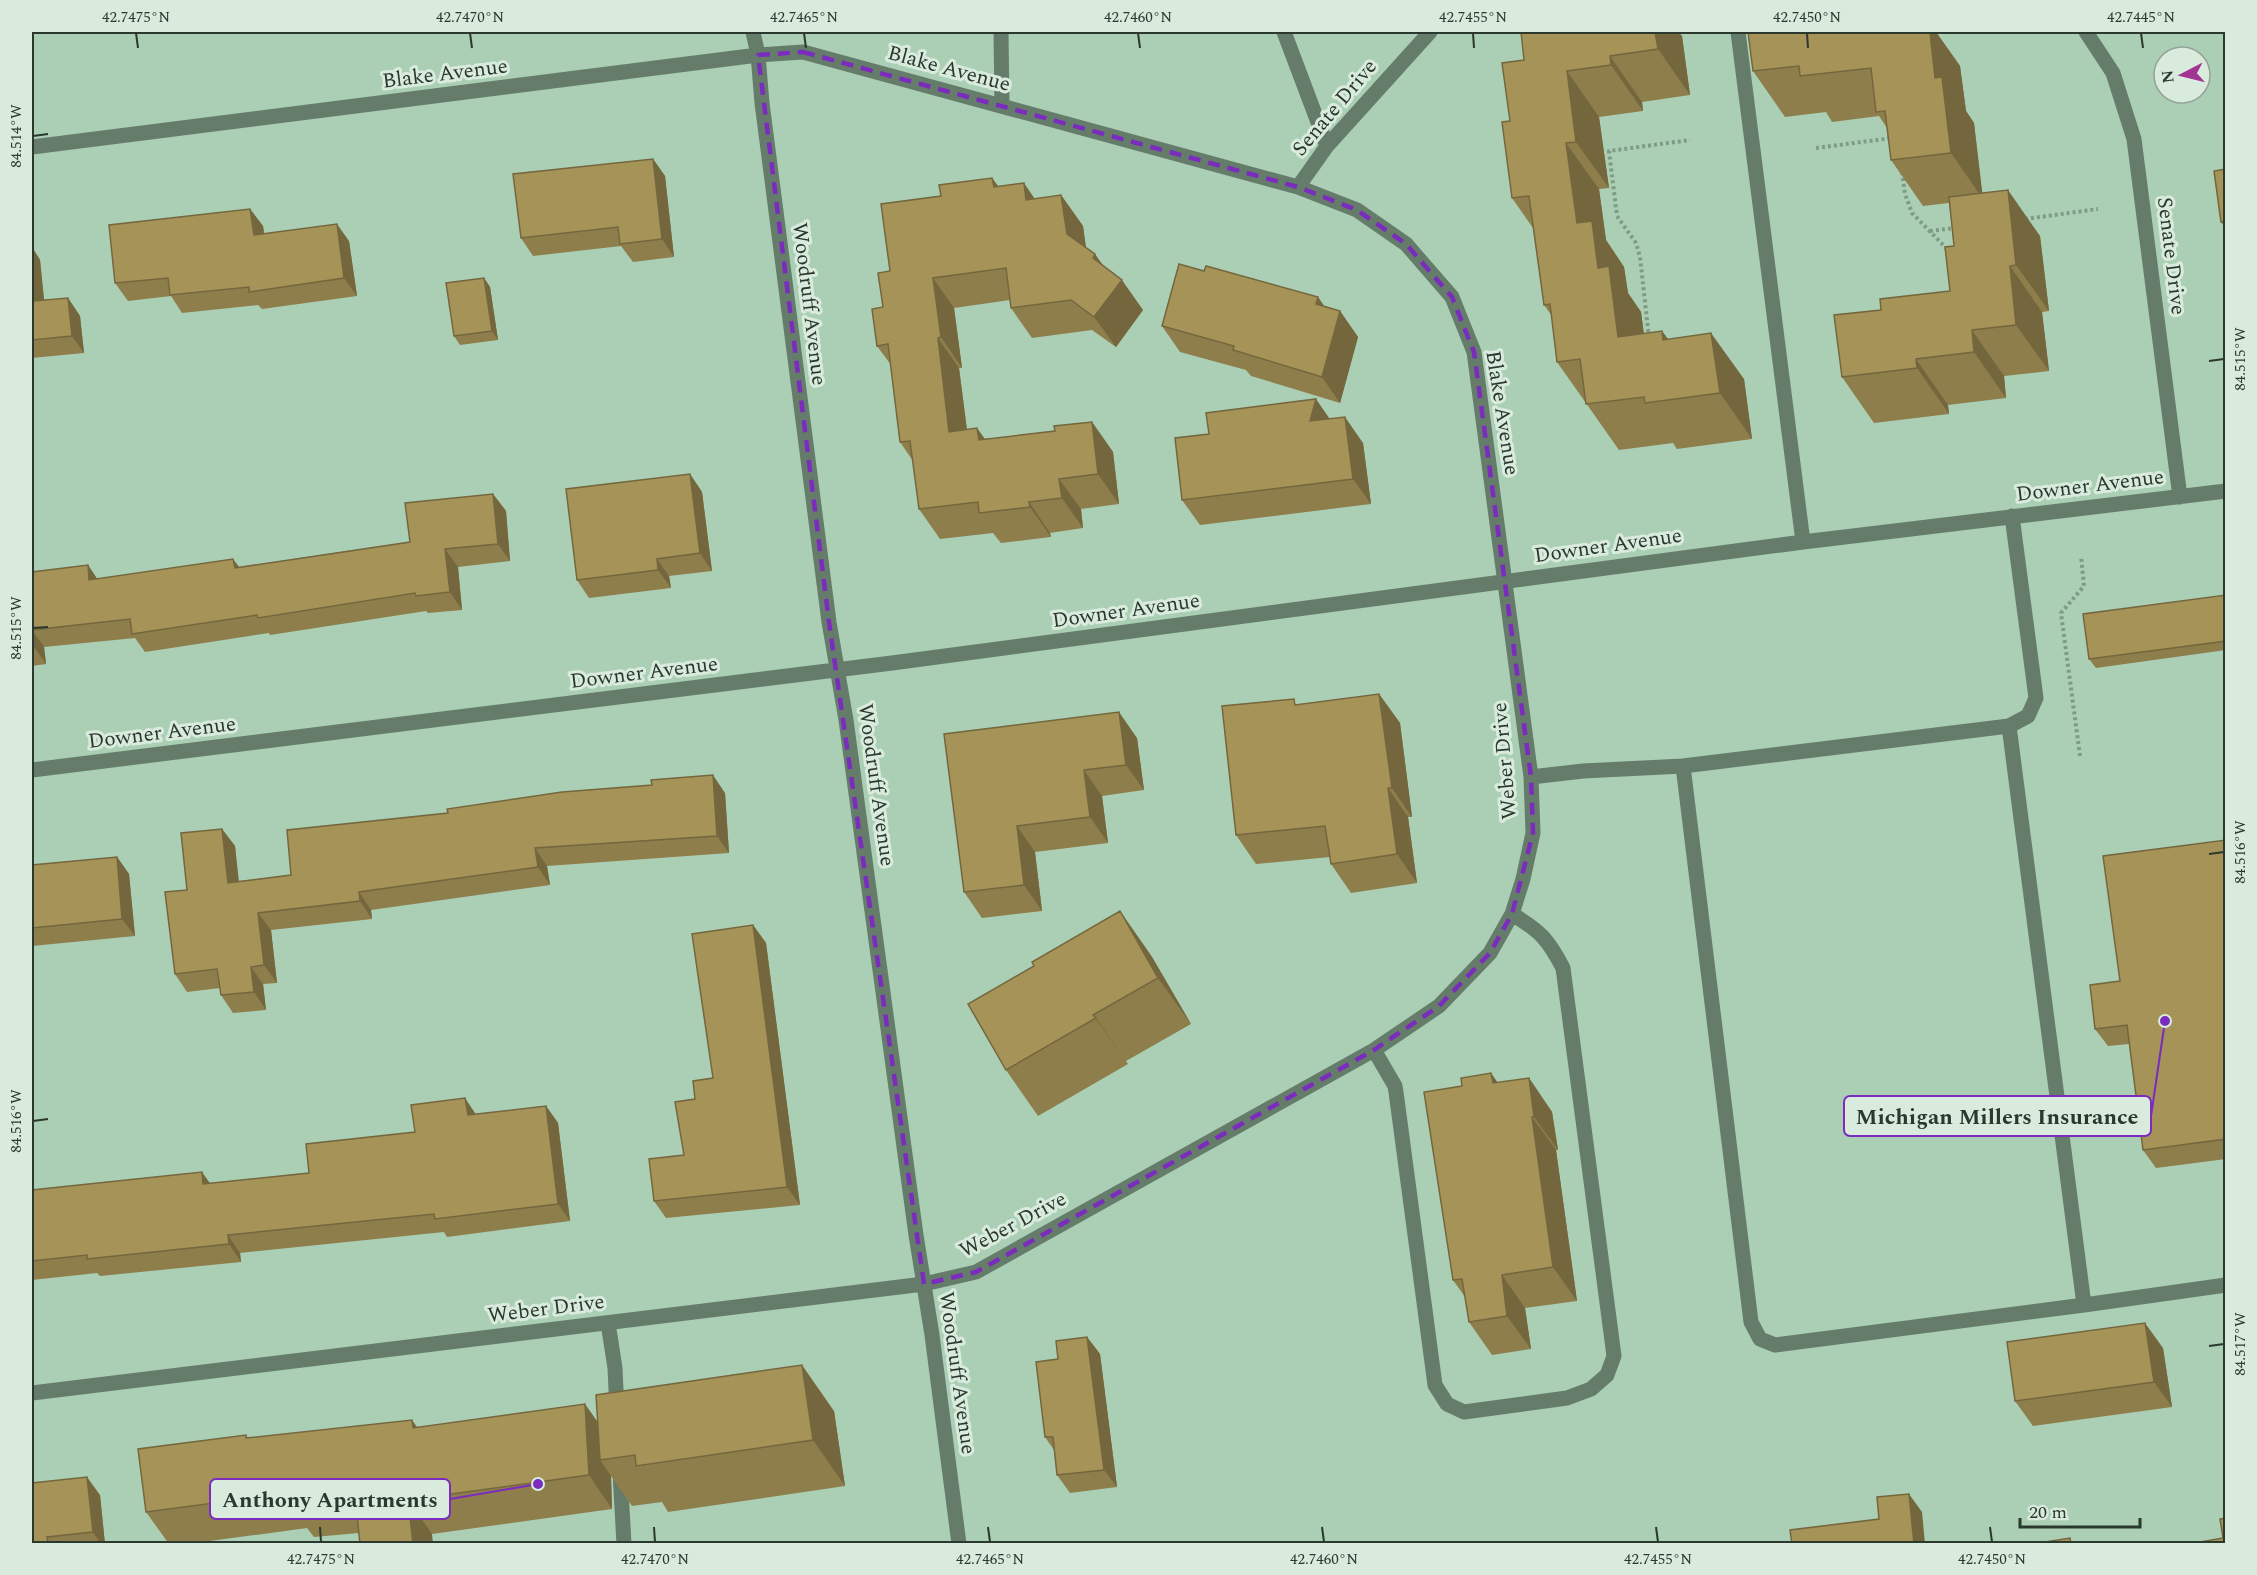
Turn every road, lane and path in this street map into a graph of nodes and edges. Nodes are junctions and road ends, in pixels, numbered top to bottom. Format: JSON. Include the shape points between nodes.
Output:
{"nodes":[{"id":1,"x":753,"y":32,"type":"edge"},
{"id":2,"x":1000,"y":32,"type":"edge"},
{"id":3,"x":1284,"y":32,"type":"edge"},
{"id":4,"x":1430,"y":32,"type":"edge"},
{"id":5,"x":1738,"y":32,"type":"edge"},
{"id":6,"x":2086,"y":32,"type":"edge"},
{"id":7,"x":758,"y":55,"type":"junction"},
{"id":8,"x":1002,"y":105,"type":"junction"},
{"id":9,"x":1897,"y":137,"type":"edge"},
{"id":10,"x":1690,"y":140,"type":"dead end"},
{"id":11,"x":1327,"y":146,"type":"junction"},
{"id":12,"x":32,"y":147,"type":"edge"},
{"id":13,"x":1816,"y":148,"type":"dead end"},
{"id":14,"x":1902,"y":171,"type":"edge"},
{"id":15,"x":1298,"y":187,"type":"junction"},
{"id":16,"x":2098,"y":209,"type":"dead end"},
{"id":17,"x":2019,"y":220,"type":"dead end"},
{"id":18,"x":1963,"y":227,"type":"edge"},
{"id":19,"x":1929,"y":231,"type":"junction"},
{"id":20,"x":1955,"y":258,"type":"edge"},
{"id":21,"x":1650,"y":344,"type":"edge"},
{"id":22,"x":2226,"y":491,"type":"edge"},
{"id":23,"x":2180,"y":497,"type":"junction"},
{"id":24,"x":2012,"y":516,"type":"junction"},
{"id":25,"x":1803,"y":542,"type":"junction"},
{"id":26,"x":2081,"y":556,"type":"dead end"},
{"id":27,"x":1505,"y":581,"type":"junction"},
{"id":28,"x":838,"y":669,"type":"junction"},
{"id":29,"x":2009,"y":726,"type":"junction"},
{"id":30,"x":2080,"y":756,"type":"dead end"},
{"id":31,"x":1683,"y":766,"type":"junction"},
{"id":32,"x":32,"y":770,"type":"edge"},
{"id":33,"x":1531,"y":777,"type":"junction"},
{"id":34,"x":1512,"y":914,"type":"junction"},
{"id":35,"x":1374,"y":1050,"type":"junction"},
{"id":36,"x":924,"y":1284,"type":"junction"},
{"id":37,"x":2226,"y":1285,"type":"edge"},
{"id":38,"x":2084,"y":1305,"type":"junction"},
{"id":39,"x":608,"y":1323,"type":"junction"},
{"id":40,"x":32,"y":1393,"type":"edge"},
{"id":41,"x":618,"y":1426,"type":"edge"},
{"id":42,"x":620,"y":1462,"type":"edge"},
{"id":43,"x":624,"y":1544,"type":"edge"},
{"id":44,"x":959,"y":1544,"type":"edge"}],
"edges":[{"from":1,"to":7,"type":"street","name":"Woodruff Avenue"},
{"from":2,"to":8,"type":"street"},
{"from":3,"to":11,"type":"street"},
{"from":4,"to":11,"type":"street","name":"Senate Drive"},
{"from":5,"to":25,"type":"street"},
{"from":6,"to":23,"type":"street","name":"Senate Drive","via":[[2113,73],[2134,139]]},
{"from":7,"to":8,"type":"street","name":"Blake Avenue","via":[[803,52]]},
{"from":7,"to":12,"type":"street","name":"Blake Avenue"},
{"from":7,"to":28,"type":"street","name":"Woodruff Avenue","via":[[824,587]]},
{"from":8,"to":15,"type":"street","name":"Blake Avenue"},
{"from":9,"to":13,"type":"path"},
{"from":10,"to":21,"type":"path","via":[[1609,151],[1617,216],[1636,243],[1640,257]]},
{"from":11,"to":15,"type":"street","name":"Senate Drive"},
{"from":14,"to":19,"type":"path","via":[[1912,213]]},
{"from":15,"to":27,"type":"street","name":"Blake Avenue","via":[[1357,210],[1406,244],[1452,297],[1474,352]]},
{"from":16,"to":17,"type":"path"},
{"from":18,"to":19,"type":"path"},
{"from":19,"to":20,"type":"path"},
{"from":22,"to":23,"type":"street","name":"Downer Avenue"},
{"from":23,"to":24,"type":"street","name":"Downer Avenue"},
{"from":24,"to":25,"type":"street","name":"Downer Avenue"},
{"from":24,"to":29,"type":"street","via":[[2036,698],[2028,716]]},
{"from":25,"to":27,"type":"street","name":"Downer Avenue"},
{"from":26,"to":30,"type":"path","via":[[2084,586],[2061,613]]},
{"from":27,"to":28,"type":"street","name":"Downer Avenue"},
{"from":27,"to":33,"type":"street","name":"Weber Drive"},
{"from":28,"to":32,"type":"street","name":"Downer Avenue"},
{"from":28,"to":36,"type":"street","name":"Woodruff Avenue"},
{"from":29,"to":31,"type":"street"},
{"from":29,"to":38,"type":"street"},
{"from":31,"to":33,"type":"street"},
{"from":31,"to":38,"type":"street","via":[[1751,1322],[1761,1339],[1775,1345]]},
{"from":33,"to":34,"type":"street","name":"Weber Drive","via":[[1533,833]]},
{"from":34,"to":35,"type":"street","name":"Weber Drive","via":[[1490,953],[1439,1006]]},
{"from":34,"to":35,"type":"street","via":[[1538,930],[1563,968],[1614,1356],[1607,1375],[1591,1389],[1567,1398],[1464,1412],[1447,1404],[1441,1395],[1435,1385],[1395,1086]]},
{"from":35,"to":36,"type":"street","name":"Weber Drive","via":[[976,1272]]},
{"from":36,"to":39,"type":"street","name":"Weber Drive"},
{"from":36,"to":44,"type":"street","name":"Woodruff Avenue"},
{"from":37,"to":38,"type":"street"},
{"from":39,"to":40,"type":"street","name":"Weber Drive"},
{"from":39,"to":41,"type":"street"},
{"from":42,"to":43,"type":"street"}]}
